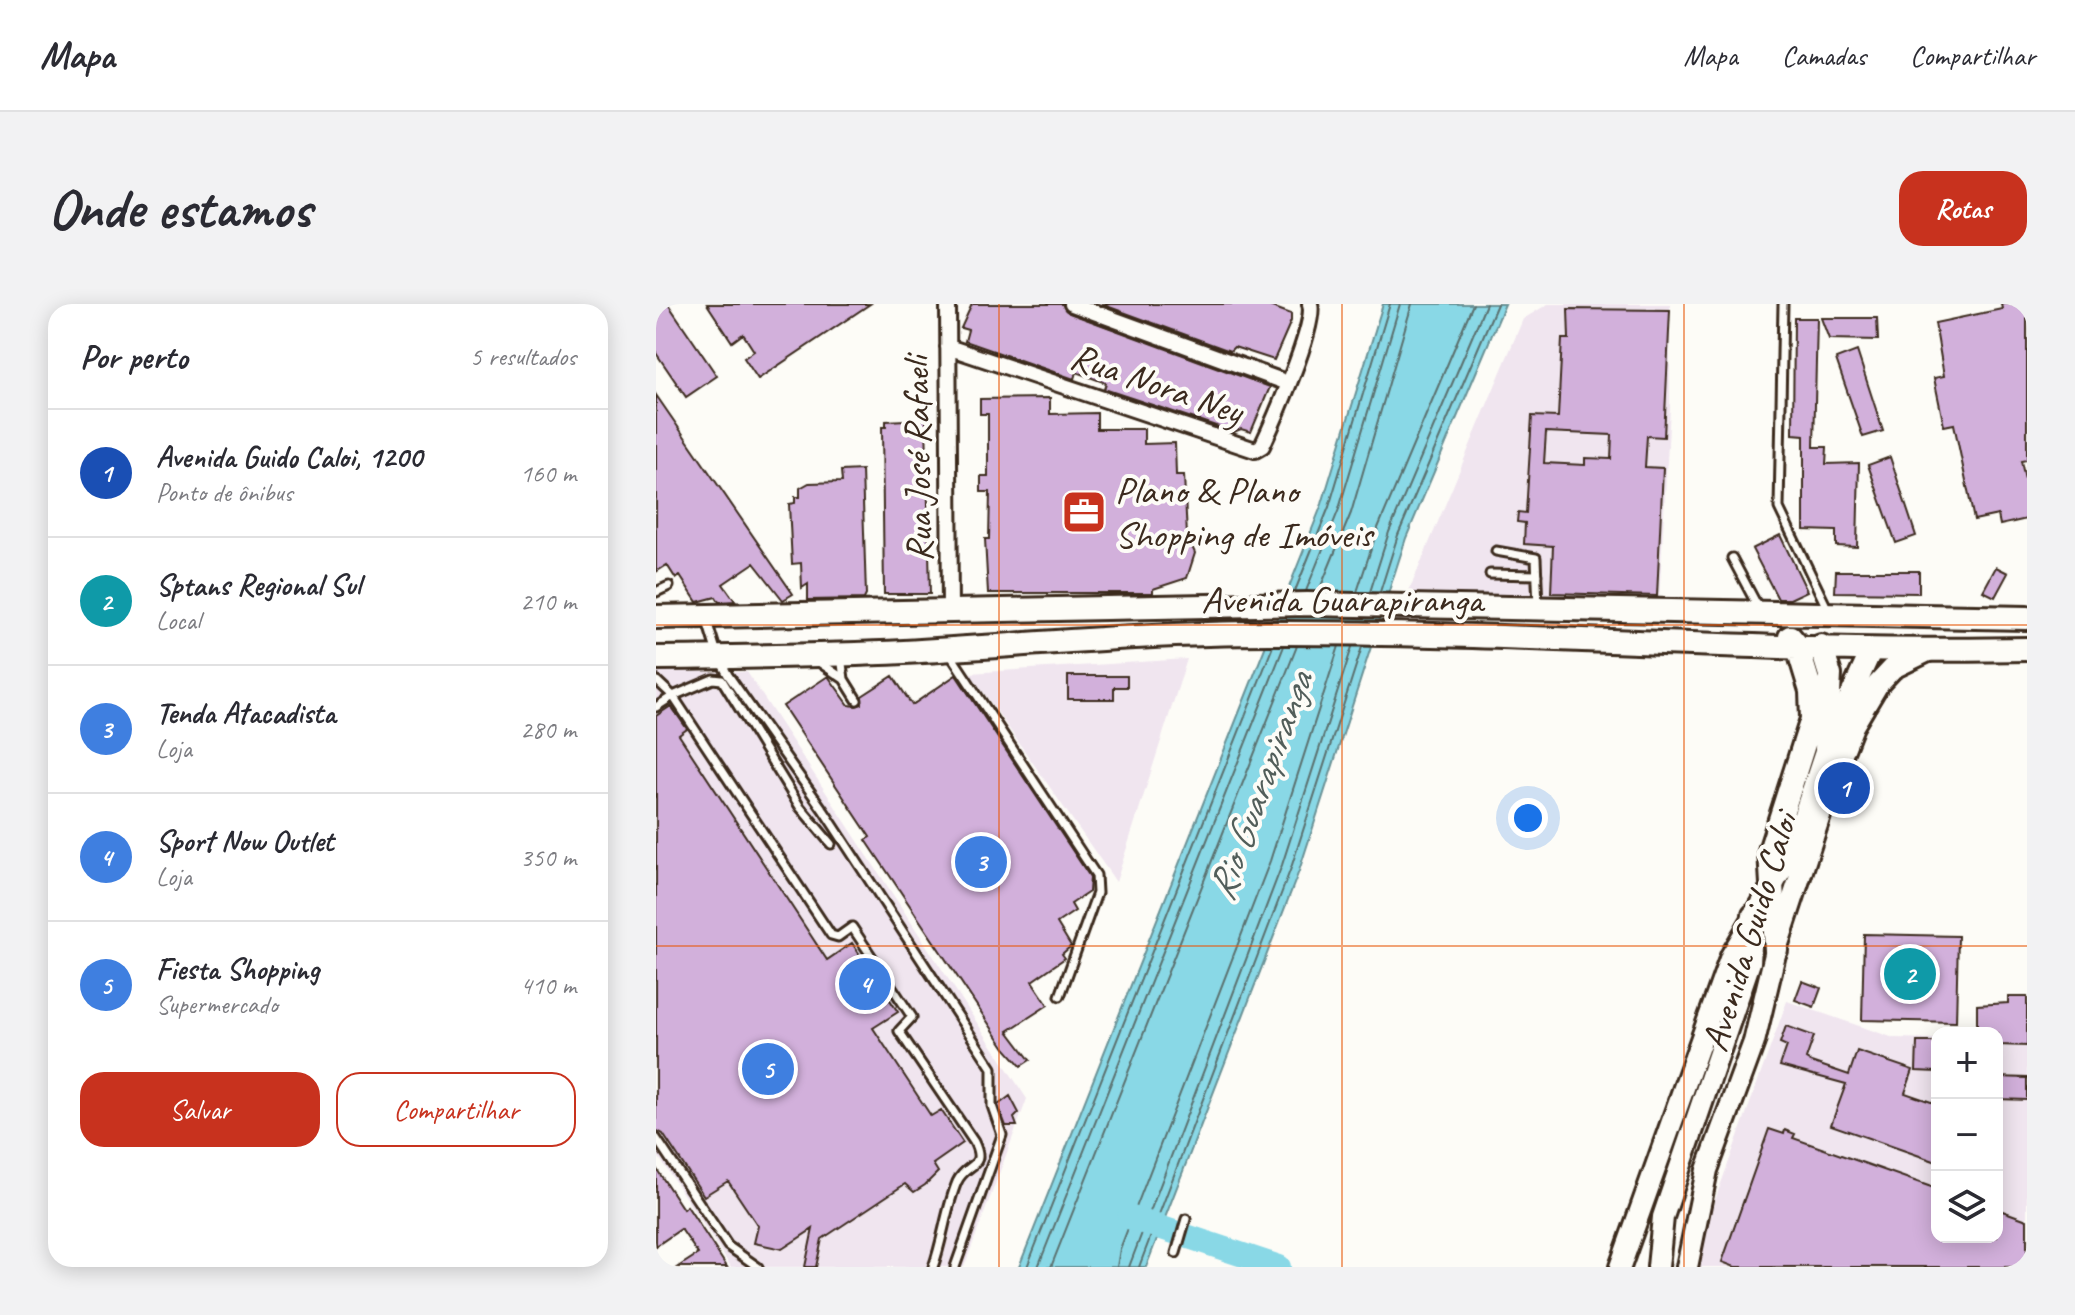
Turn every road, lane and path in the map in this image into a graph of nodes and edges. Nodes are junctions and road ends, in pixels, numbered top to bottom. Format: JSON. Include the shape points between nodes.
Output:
{"nodes":[{"id":1,"x":948,"y":304,"type":"edge"},
{"id":2,"x":1072,"y":304,"type":"edge"},
{"id":3,"x":1783,"y":304,"type":"edge"},
{"id":4,"x":1311,"y":307,"type":"edge"},
{"id":5,"x":948,"y":347,"type":"junction"},
{"id":6,"x":1288,"y":383,"type":"junction"},
{"id":7,"x":1496,"y":551,"type":"dead end"},
{"id":8,"x":1732,"y":558,"type":"dead end"},
{"id":9,"x":1490,"y":574,"type":"dead end"},
{"id":10,"x":1537,"y":575,"type":"junction"},
{"id":11,"x":669,"y":586,"type":"dead end"},
{"id":12,"x":656,"y":592,"type":"edge"},
{"id":13,"x":1538,"y":609,"type":"junction"},
{"id":14,"x":950,"y":613,"type":"junction"},
{"id":15,"x":1767,"y":614,"type":"junction"},
{"id":16,"x":1830,"y":615,"type":"junction"},
{"id":17,"x":1902,"y":616,"type":"junction"},
{"id":18,"x":656,"y":617,"type":"edge"},
{"id":19,"x":705,"y":617,"type":"junction"},
{"id":20,"x":2027,"y":618,"type":"edge"},
{"id":21,"x":1797,"y":645,"type":"junction"},
{"id":22,"x":1821,"y":646,"type":"junction"},
{"id":23,"x":946,"y":649,"type":"junction"},
{"id":24,"x":1872,"y":649,"type":"junction"},
{"id":25,"x":2027,"y":649,"type":"edge"},
{"id":26,"x":1930,"y":650,"type":"junction"},
{"id":27,"x":899,"y":652,"type":"junction"},
{"id":28,"x":841,"y":654,"type":"junction"},
{"id":29,"x":812,"y":655,"type":"junction"},
{"id":30,"x":656,"y":658,"type":"edge"},
{"id":31,"x":729,"y":663,"type":"junction"},
{"id":32,"x":844,"y":679,"type":"junction"},
{"id":33,"x":656,"y":680,"type":"edge"},
{"id":34,"x":673,"y":696,"type":"junction"},
{"id":35,"x":857,"y":700,"type":"dead end"},
{"id":36,"x":656,"y":707,"type":"edge"},
{"id":37,"x":1826,"y":749,"type":"junction"},
{"id":38,"x":831,"y":844,"type":"dead end"},
{"id":39,"x":1770,"y":884,"type":"junction"},
{"id":40,"x":1753,"y":915,"type":"junction"},
{"id":41,"x":1776,"y":950,"type":"junction"},
{"id":42,"x":1060,"y":996,"type":"dead end"},
{"id":43,"x":656,"y":1138,"type":"edge"},
{"id":44,"x":1186,"y":1219,"type":"dead end"},
{"id":45,"x":1176,"y":1253,"type":"dead end"},
{"id":46,"x":758,"y":1267,"type":"edge"},
{"id":47,"x":933,"y":1267,"type":"edge"},
{"id":48,"x":955,"y":1267,"type":"edge"},
{"id":49,"x":1620,"y":1267,"type":"edge"},
{"id":50,"x":1658,"y":1267,"type":"edge"},
{"id":51,"x":1687,"y":1267,"type":"edge"}],
"edges":[{"from":1,"to":5,"type":"street","name":"Rua José Rafaeli"},
{"from":2,"to":6,"type":"street"},
{"from":3,"to":16,"type":"lane","via":[[1779,508]]},
{"from":4,"to":6,"type":"street"},
{"from":5,"to":6,"type":"street","name":"Rua Nora Ney","via":[[1255,450],[1262,446]]},
{"from":5,"to":14,"type":"street","name":"Rua José Rafaeli"},
{"from":7,"to":10,"type":"lane","via":[[1536,558]]},
{"from":8,"to":15,"type":"lane"},
{"from":9,"to":10,"type":"lane"},
{"from":10,"to":13,"type":"lane"},
{"from":11,"to":12,"type":"lane"},
{"from":13,"to":14,"type":"main road","name":"Avenida Guarapiranga","via":[[1193,605]]},
{"from":13,"to":15,"type":"main road","name":"Avenida Guarapiranga"},
{"from":14,"to":19,"type":"main road","name":"Avenida Guarapiranga"},
{"from":14,"to":27,"type":"main road","via":[[946,635]]},
{"from":15,"to":16,"type":"main road","name":"Avenida Guarapiranga"},
{"from":15,"to":21,"type":"main road"},
{"from":16,"to":17,"type":"main road","name":"Avenida Guarapiranga"},
{"from":17,"to":20,"type":"main road","name":"Avenida Guarapiranga"},
{"from":17,"to":24,"type":"main road"},
{"from":18,"to":19,"type":"main road","name":"Avenida Guarapiranga"},
{"from":19,"to":31,"type":"lane"},
{"from":21,"to":22,"type":"main road","name":"Avenida Guarapiranga"},
{"from":21,"to":23,"type":"main road","name":"Avenida Guarapiranga","via":[[1409,633],[1186,634]]},
{"from":21,"to":39,"type":"main road","via":[[1811,691],[1812,719],[1770,851]]},
{"from":22,"to":24,"type":"main road","name":"Avenida Guarapiranga"},
{"from":22,"to":37,"type":"main road","via":[[1830,675]]},
{"from":23,"to":27,"type":"main road","name":"Avenida Guarapiranga"},
{"from":23,"to":42,"type":"lane","via":[[1096,875],[1097,893]]},
{"from":24,"to":26,"type":"main road","name":"Avenida Guarapiranga"},
{"from":24,"to":37,"type":"main road","name":"Avenida Guido Caloi"},
{"from":25,"to":26,"type":"main road","name":"Avenida Guarapiranga"},
{"from":26,"to":41,"type":"main road","name":"Avenida Guido Caloi","via":[[1893,668],[1853,726]]},
{"from":27,"to":28,"type":"main road","name":"Avenida Guarapiranga"},
{"from":28,"to":29,"type":"main road","name":"Avenida Guarapiranga"},
{"from":28,"to":32,"type":"lane"},
{"from":29,"to":31,"type":"main road","name":"Avenida Guarapiranga"},
{"from":29,"to":32,"type":"lane"},
{"from":30,"to":31,"type":"main road","name":"Avenida Guarapiranga"},
{"from":31,"to":48,"type":"lane","via":[[992,1068],[992,1106],[1002,1135]]},
{"from":32,"to":35,"type":"lane"},
{"from":33,"to":34,"type":"lane"},
{"from":34,"to":36,"type":"lane"},
{"from":34,"to":38,"type":"lane","via":[[722,680],[800,807]]},
{"from":34,"to":47,"type":"lane","via":[[831,935],[838,937],[852,927],[908,1010],[912,1019],[899,1031],[980,1154],[956,1183]]},
{"from":37,"to":39,"type":"main road","name":"Avenida Guido Caloi","via":[[1791,854]]},
{"from":39,"to":40,"type":"main road","name":"Avenida Guido Caloi"},
{"from":39,"to":41,"type":"main road"},
{"from":40,"to":49,"type":"main road","name":"Avenida Guido Caloi","via":[[1731,956]]},
{"from":40,"to":50,"type":"main road","via":[[1750,962],[1663,1217]]},
{"from":41,"to":51,"type":"main road","name":"Avenida Guido Caloi","via":[[1754,1042],[1707,1170]]},
{"from":43,"to":46,"type":"lane","via":[[728,1246]]},
{"from":44,"to":45,"type":"lane"}]}
